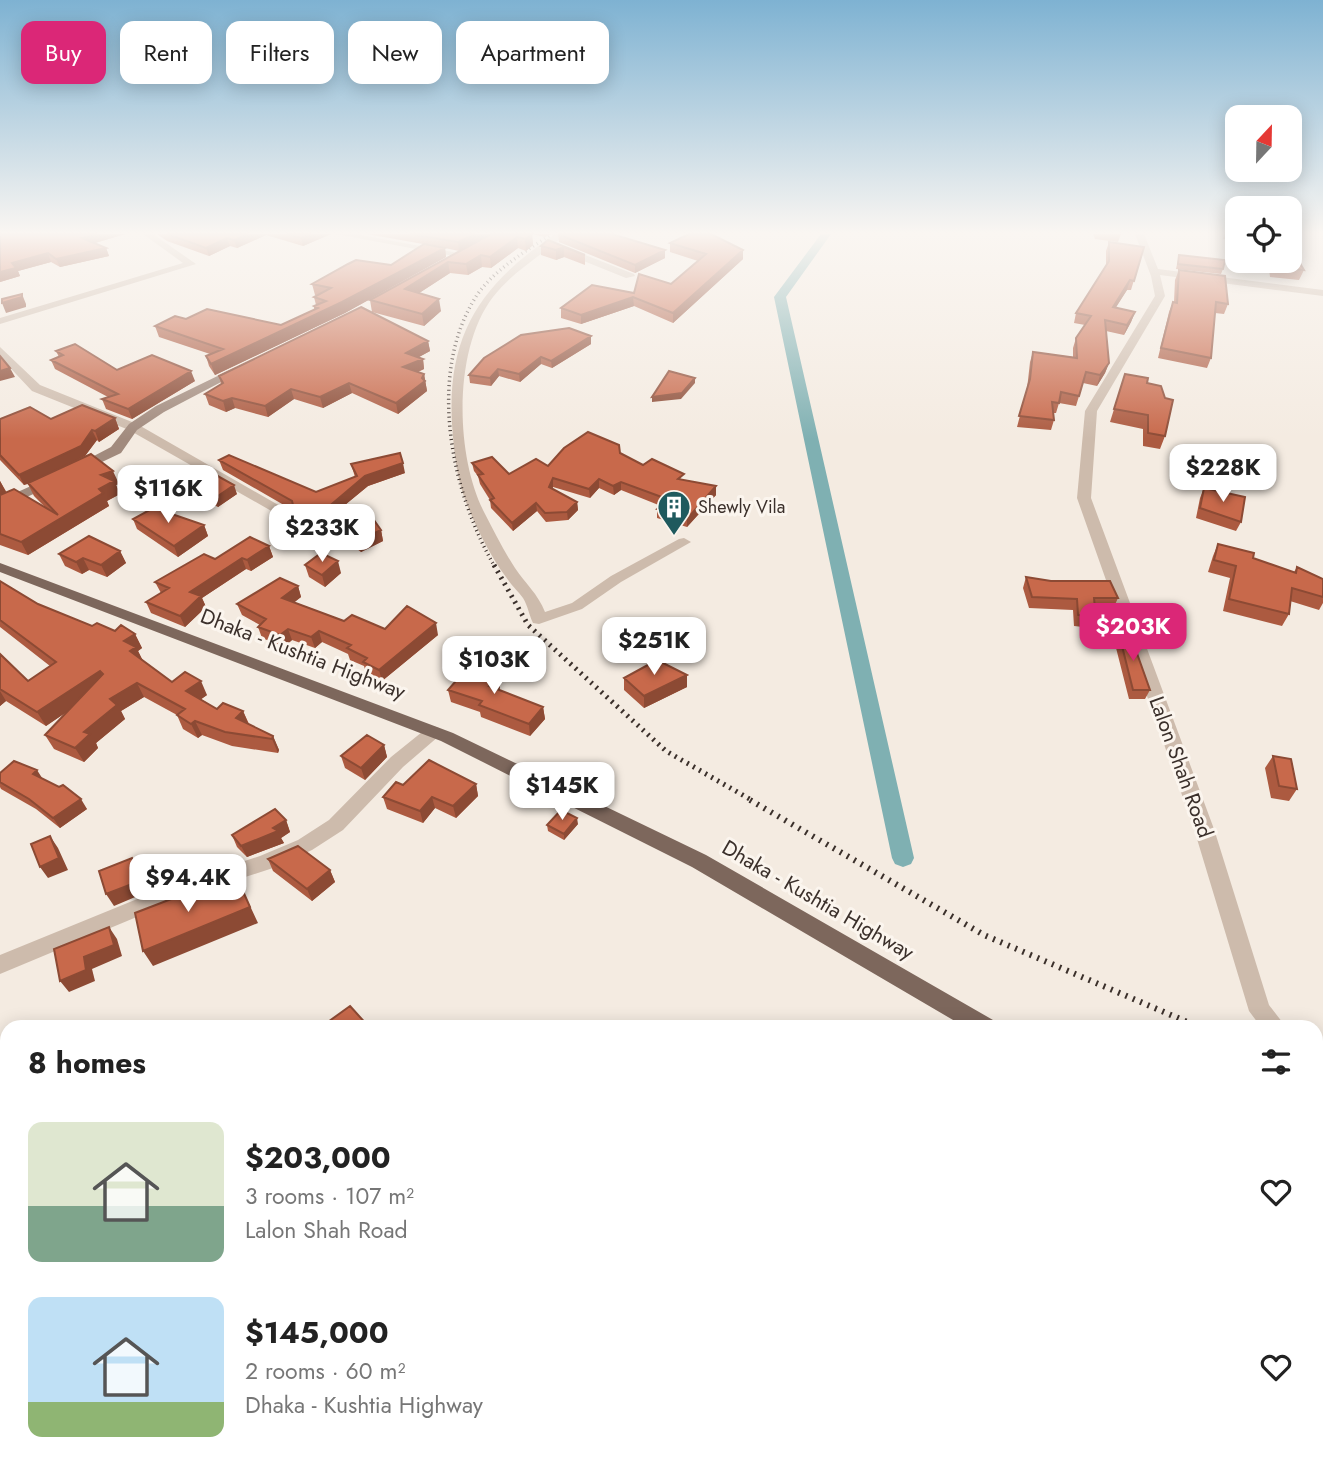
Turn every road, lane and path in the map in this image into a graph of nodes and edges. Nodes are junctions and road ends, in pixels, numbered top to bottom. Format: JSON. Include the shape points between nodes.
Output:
{"nodes":[{"id":1,"x":62,"y":303,"type":"edge"},
{"id":2,"x":483,"y":303,"type":"edge"},
{"id":3,"x":1156,"y":303,"type":"edge"},
{"id":4,"x":0,"y":321,"type":"edge"},
{"id":5,"x":0,"y":350,"type":"edge"},
{"id":6,"x":251,"y":364,"type":"edge"},
{"id":7,"x":133,"y":427,"type":"junction"},
{"id":8,"x":0,"y":506,"type":"edge"},
{"id":9,"x":287,"y":514,"type":"edge"},
{"id":10,"x":684,"y":542,"type":"dead end"},
{"id":11,"x":0,"y":567,"type":"edge"},
{"id":12,"x":433,"y":732,"type":"junction"},
{"id":13,"x":0,"y":965,"type":"edge"},
{"id":14,"x":973,"y":1020,"type":"edge"},
{"id":15,"x":1268,"y":1020,"type":"edge"}],
"edges":[{"from":1,"to":4,"type":"street"},
{"from":2,"to":10,"type":"street","via":[[463,344],[456,397],[461,456],[468,491],[481,519],[512,574],[535,603],[539,619],[577,606]]},
{"from":3,"to":15,"type":"street","name":"Lalon Shah Road","via":[[1091,411],[1084,498],[1204,830],[1260,1012]]},
{"from":5,"to":7,"type":"street","via":[[36,388]]},
{"from":6,"to":7,"type":"main road"},
{"from":7,"to":8,"type":"main road","via":[[116,450]]},
{"from":7,"to":9,"type":"street"},
{"from":11,"to":12,"type":"main road","name":"Dhaka - Kushtia Highway"},
{"from":12,"to":13,"type":"street","via":[[336,825],[305,845],[181,890]]},
{"from":12,"to":14,"type":"main road","name":"Dhaka - Kushtia Highway","via":[[699,861]]}]}
